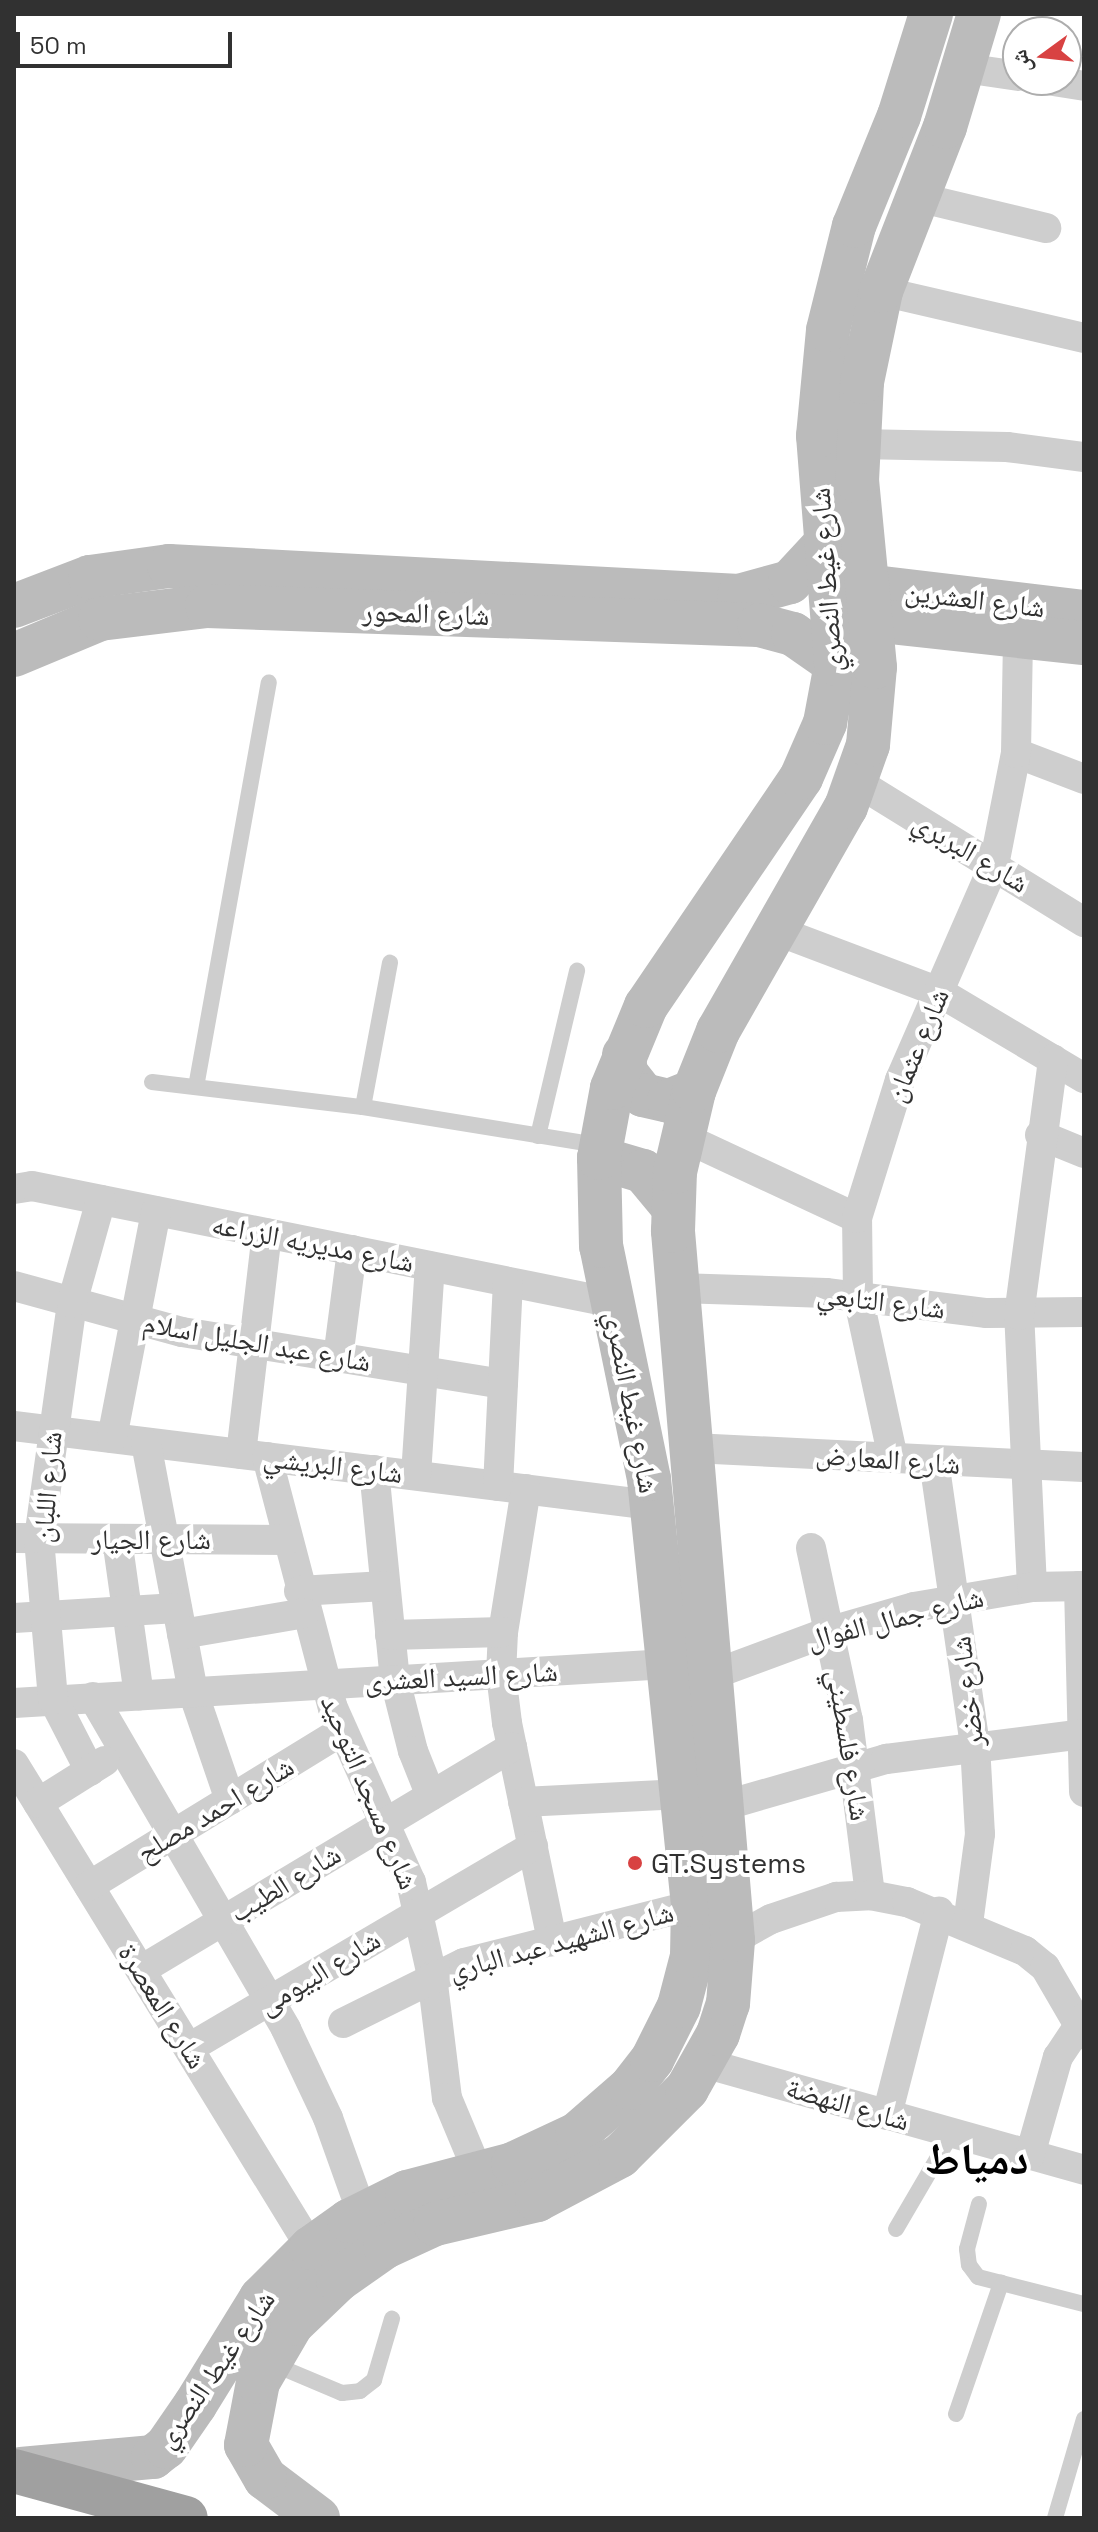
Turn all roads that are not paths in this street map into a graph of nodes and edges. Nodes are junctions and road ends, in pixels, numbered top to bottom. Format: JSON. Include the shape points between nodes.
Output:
{"nodes":[{"id":1,"x":931,"y":14,"type":"edge"},
{"id":2,"x":979,"y":14,"type":"edge"},
{"id":3,"x":912,"y":77,"type":"junction"},
{"id":4,"x":1002,"y":78,"type":"edge"},
{"id":5,"x":959,"y":84,"type":"junction"},
{"id":6,"x":917,"y":197,"type":"junction"},
{"id":7,"x":1046,"y":228,"type":"dead end"},
{"id":8,"x":881,"y":291,"type":"junction"},
{"id":9,"x":1084,"y":338,"type":"edge"},
{"id":10,"x":858,"y":444,"type":"junction"},
{"id":11,"x":1084,"y":457,"type":"edge"},
{"id":12,"x":826,"y":543,"type":"junction"},
{"id":13,"x":869,"y":603,"type":"junction"},
{"id":14,"x":14,"y":606,"type":"edge"},
{"id":15,"x":1084,"y":612,"type":"edge"},
{"id":16,"x":1018,"y":635,"type":"junction"},
{"id":17,"x":1084,"y":643,"type":"edge"},
{"id":18,"x":14,"y":655,"type":"edge"},
{"id":19,"x":836,"y":664,"type":"junction"},
{"id":20,"x":269,"y":683,"type":"dead end"},
{"id":21,"x":1016,"y":753,"type":"junction"},
{"id":22,"x":1084,"y":779,"type":"edge"},
{"id":23,"x":857,"y":782,"type":"junction"},
{"id":24,"x":994,"y":865,"type":"junction"},
{"id":25,"x":1084,"y":922,"type":"edge"},
{"id":26,"x":775,"y":930,"type":"junction"},
{"id":27,"x":390,"y":963,"type":"dead end"},
{"id":28,"x":577,"y":971,"type":"dead end"},
{"id":29,"x":939,"y":992,"type":"junction"},
{"id":30,"x":624,"y":1055,"type":"junction"},
{"id":31,"x":1053,"y":1059,"type":"junction"},
{"id":32,"x":1084,"y":1078,"type":"edge"},
{"id":33,"x":152,"y":1082,"type":"dead end"},
{"id":34,"x":196,"y":1087,"type":"junction"},
{"id":35,"x":694,"y":1091,"type":"junction"},
{"id":36,"x":363,"y":1107,"type":"junction"},
{"id":37,"x":1040,"y":1135,"type":"junction"},
{"id":38,"x":538,"y":1136,"type":"junction"},
{"id":39,"x":681,"y":1136,"type":"junction"},
{"id":40,"x":600,"y":1152,"type":"junction"},
{"id":41,"x":1084,"y":1153,"type":"edge"},
{"id":42,"x":14,"y":1189,"type":"edge"},
{"id":43,"x":101,"y":1200,"type":"junction"},
{"id":44,"x":673,"y":1207,"type":"junction"},
{"id":45,"x":156,"y":1211,"type":"junction"},
{"id":46,"x":857,"y":1218,"type":"junction"},
{"id":47,"x":267,"y":1234,"type":"junction"},
{"id":48,"x":352,"y":1250,"type":"junction"},
{"id":49,"x":430,"y":1266,"type":"junction"},
{"id":50,"x":508,"y":1282,"type":"junction"},
{"id":51,"x":14,"y":1286,"type":"edge"},
{"id":52,"x":678,"y":1288,"type":"junction"},
{"id":53,"x":858,"y":1296,"type":"junction"},
{"id":54,"x":72,"y":1303,"type":"junction"},
{"id":55,"x":614,"y":1303,"type":"junction"},
{"id":56,"x":1084,"y":1312,"type":"edge"},
{"id":57,"x":1019,"y":1315,"type":"junction"},
{"id":58,"x":135,"y":1321,"type":"junction"},
{"id":59,"x":255,"y":1344,"type":"junction"},
{"id":60,"x":338,"y":1358,"type":"junction"},
{"id":61,"x":423,"y":1371,"type":"junction"},
{"id":62,"x":503,"y":1384,"type":"junction"},
{"id":63,"x":14,"y":1426,"type":"edge"},
{"id":64,"x":51,"y":1430,"type":"junction"},
{"id":65,"x":112,"y":1438,"type":"junction"},
{"id":66,"x":146,"y":1443,"type":"junction"},
{"id":67,"x":693,"y":1448,"type":"junction"},
{"id":68,"x":254,"y":1456,"type":"junction"},
{"id":69,"x":893,"y":1458,"type":"junction"},
{"id":70,"x":934,"y":1461,"type":"junction"},
{"id":71,"x":1025,"y":1467,"type":"junction"},
{"id":72,"x":1084,"y":1467,"type":"edge"},
{"id":73,"x":374,"y":1470,"type":"junction"},
{"id":74,"x":416,"y":1475,"type":"junction"},
{"id":75,"x":512,"y":1487,"type":"junction"},
{"id":76,"x":652,"y":1505,"type":"junction"},
{"id":77,"x":26,"y":1538,"type":"edge"},
{"id":78,"x":117,"y":1539,"type":"junction"},
{"id":79,"x":164,"y":1539,"type":"junction"},
{"id":80,"x":287,"y":1540,"type":"junction"},
{"id":81,"x":811,"y":1548,"type":"dead end"},
{"id":82,"x":385,"y":1586,"type":"junction"},
{"id":83,"x":1082,"y":1586,"type":"edge"},
{"id":84,"x":1032,"y":1587,"type":"junction"},
{"id":85,"x":956,"y":1598,"type":"junction"},
{"id":86,"x":302,"y":1602,"type":"junction"},
{"id":87,"x":127,"y":1611,"type":"junction"},
{"id":88,"x":46,"y":1616,"type":"junction"},
{"id":89,"x":14,"y":1618,"type":"edge"},
{"id":90,"x":179,"y":1621,"type":"junction"},
{"id":91,"x":831,"y":1631,"type":"junction"},
{"id":92,"x":503,"y":1632,"type":"junction"},
{"id":93,"x":390,"y":1635,"type":"junction"},
{"id":94,"x":668,"y":1664,"type":"junction"},
{"id":95,"x":501,"y":1674,"type":"junction"},
{"id":96,"x":712,"y":1675,"type":"junction"},
{"id":97,"x":395,"y":1680,"type":"junction"},
{"id":98,"x":325,"y":1684,"type":"junction"},
{"id":99,"x":193,"y":1692,"type":"junction"},
{"id":100,"x":139,"y":1695,"type":"junction"},
{"id":101,"x":93,"y":1697,"type":"junction"},
{"id":102,"x":53,"y":1699,"type":"junction"},
{"id":103,"x":14,"y":1703,"type":"edge"},
{"id":104,"x":342,"y":1731,"type":"junction"},
{"id":105,"x":1083,"y":1734,"type":"edge"},
{"id":106,"x":975,"y":1745,"type":"junction"},
{"id":107,"x":512,"y":1747,"type":"junction"},
{"id":108,"x":124,"y":1750,"type":"junction"},
{"id":109,"x":14,"y":1764,"type":"edge"},
{"id":110,"x":855,"y":1766,"type":"junction"},
{"id":111,"x":90,"y":1771,"type":"junction"},
{"id":112,"x":1084,"y":1792,"type":"edge"},
{"id":113,"x":431,"y":1796,"type":"junction"},
{"id":114,"x":230,"y":1800,"type":"junction"},
{"id":115,"x":702,"y":1800,"type":"junction"},
{"id":116,"x":523,"y":1802,"type":"junction"},
{"id":117,"x":38,"y":1803,"type":"junction"},
{"id":118,"x":388,"y":1821,"type":"junction"},
{"id":119,"x":173,"y":1834,"type":"junction"},
{"id":120,"x":533,"y":1846,"type":"junction"},
{"id":121,"x":89,"y":1886,"type":"junction"},
{"id":122,"x":870,"y":1895,"type":"junction"},
{"id":123,"x":693,"y":1905,"type":"junction"},
{"id":124,"x":420,"y":1912,"type":"junction"},
{"id":125,"x":939,"y":1912,"type":"junction"},
{"id":126,"x":223,"y":1920,"type":"junction"},
{"id":127,"x":968,"y":1924,"type":"junction"},
{"id":128,"x":733,"y":1940,"type":"junction"},
{"id":129,"x":552,"y":1941,"type":"junction"},
{"id":130,"x":141,"y":1970,"type":"junction"},
{"id":131,"x":432,"y":1976,"type":"junction"},
{"id":132,"x":270,"y":2001,"type":"junction"},
{"id":133,"x":343,"y":2023,"type":"dead end"},
{"id":134,"x":1082,"y":2026,"type":"edge"},
{"id":135,"x":189,"y":2048,"type":"junction"},
{"id":136,"x":704,"y":2063,"type":"junction"},
{"id":137,"x":887,"y":2115,"type":"junction"},
{"id":138,"x":952,"y":2133,"type":"junction"},
{"id":139,"x":1030,"y":2155,"type":"junction"},
{"id":140,"x":1084,"y":2170,"type":"edge"},
{"id":141,"x":478,"y":2172,"type":"junction"},
{"id":142,"x":979,"y":2204,"type":"dead end"},
{"id":143,"x":362,"y":2213,"type":"junction"},
{"id":144,"x":896,"y":2229,"type":"dead end"},
{"id":145,"x":311,"y":2248,"type":"junction"},
{"id":146,"x":1001,"y":2283,"type":"junction"},
{"id":147,"x":1084,"y":2304,"type":"edge"},
{"id":148,"x":392,"y":2319,"type":"dead end"},
{"id":149,"x":267,"y":2362,"type":"junction"},
{"id":150,"x":195,"y":2405,"type":"junction"},
{"id":151,"x":956,"y":2414,"type":"dead end"},
{"id":152,"x":1084,"y":2419,"type":"edge"},
{"id":153,"x":246,"y":2426,"type":"junction"},
{"id":154,"x":14,"y":2470,"type":"edge"},
{"id":155,"x":186,"y":2518,"type":"edge"},
{"id":156,"x":318,"y":2518,"type":"edge"},
{"id":157,"x":1055,"y":2518,"type":"edge"}],
"edges":[{"from":1,"to":3,"type":"main road","name":"شارع غيط النصري"},
{"from":2,"to":5,"type":"main road","name":"شارع غيط النصري"},
{"from":3,"to":5,"type":"main road","via":[[937,75]]},
{"from":3,"to":12,"type":"main road","name":"شارع غيط النصري","via":[[854,226],[828,330],[818,436]]},
{"from":4,"to":5,"type":"street"},
{"from":5,"to":6,"type":"main road","name":"شارع غيط النصري"},
{"from":6,"to":7,"type":"street"},
{"from":6,"to":8,"type":"main road","name":"شارع غيط النصري"},
{"from":8,"to":9,"type":"street"},
{"from":8,"to":10,"type":"main road","name":"شارع غيط النصري","via":[[862,382]]},
{"from":10,"to":11,"type":"street","via":[[1007,447]]},
{"from":10,"to":13,"type":"main road","name":"شارع غيط النصري"},
{"from":12,"to":14,"type":"main road","name":"شارع المحور","via":[[790,582],[739,596],[169,566],[90,577]]},
{"from":12,"to":19,"type":"main road","name":"شارع غيط النصري"},
{"from":13,"to":15,"type":"main road","name":"شارع العشرين"},
{"from":13,"to":16,"type":"main road","name":"شارع العشرين"},
{"from":13,"to":23,"type":"main road","name":"شارع غيط النصري","via":[[874,706]]},
{"from":16,"to":17,"type":"main road","name":"شارع العشرين"},
{"from":16,"to":21,"type":"street","name":"شارع عثمان"},
{"from":18,"to":19,"type":"main road","name":"شارع المحور","via":[[100,619],[207,606],[759,625],[793,634]]},
{"from":19,"to":30,"type":"main road","name":"شارع غيط النصري","via":[[825,723],[801,778],[646,1006]]},
{"from":20,"to":34,"type":"lane"},
{"from":21,"to":22,"type":"street"},
{"from":21,"to":24,"type":"street","name":"شارع عثمان"},
{"from":23,"to":24,"type":"street","name":"شارع البربري"},
{"from":23,"to":26,"type":"main road","name":"شارع غيط النصري"},
{"from":24,"to":25,"type":"street","name":"شارع البربري"},
{"from":24,"to":29,"type":"street","name":"شارع عثمان"},
{"from":26,"to":29,"type":"street"},
{"from":26,"to":35,"type":"main road","name":"شارع غيط النصري","via":[[718,1031]]},
{"from":27,"to":36,"type":"lane"},
{"from":28,"to":38,"type":"lane"},
{"from":29,"to":31,"type":"street"},
{"from":29,"to":46,"type":"street","name":"شارع عثمان","via":[[900,1080]]},
{"from":30,"to":35,"type":"main road","via":[[626,1073],[643,1095],[669,1101]]},
{"from":30,"to":40,"type":"main road","name":"شارع غيط النصري"},
{"from":31,"to":32,"type":"street"},
{"from":31,"to":37,"type":"street"},
{"from":33,"to":34,"type":"lane"},
{"from":34,"to":36,"type":"lane"},
{"from":35,"to":39,"type":"main road","name":"شارع غيط النصري"},
{"from":36,"to":38,"type":"lane"},
{"from":37,"to":41,"type":"street"},
{"from":37,"to":57,"type":"street"},
{"from":38,"to":40,"type":"lane"},
{"from":39,"to":44,"type":"main road","name":"شارع غيط النصري"},
{"from":39,"to":46,"type":"street"},
{"from":40,"to":44,"type":"main road","via":[[643,1171]]},
{"from":40,"to":55,"type":"main road","name":"شارع غيط النصري","via":[[598,1217]]},
{"from":42,"to":43,"type":"street","name":"شارع مديريه الزراعه","via":[[32,1186]]},
{"from":43,"to":45,"type":"street","name":"شارع مديريه الزراعه"},
{"from":43,"to":54,"type":"street","name":"شارع اللبان"},
{"from":44,"to":52,"type":"main road","name":"شارع غيط النصري"},
{"from":45,"to":47,"type":"street","name":"شارع مديريه الزراعه"},
{"from":45,"to":58,"type":"street"},
{"from":46,"to":53,"type":"street","name":"شارع عثمان"},
{"from":47,"to":48,"type":"street","name":"شارع مديريه الزراعه"},
{"from":47,"to":59,"type":"street"},
{"from":48,"to":49,"type":"street","name":"شارع مديريه الزراعه"},
{"from":48,"to":60,"type":"street"},
{"from":49,"to":50,"type":"street","name":"شارع مديريه الزراعه"},
{"from":49,"to":61,"type":"street"},
{"from":50,"to":55,"type":"street","name":"شارع مديريه الزراعه"},
{"from":50,"to":62,"type":"street"},
{"from":51,"to":54,"type":"street","name":"شارع عبد الجليل اسلام"},
{"from":52,"to":53,"type":"street","name":"شارع التابعي"},
{"from":52,"to":67,"type":"main road","name":"شارع غيط النصري"},
{"from":53,"to":57,"type":"street","name":"شارع التابعي"},
{"from":53,"to":69,"type":"street","name":"شارع عثمان"},
{"from":54,"to":58,"type":"street","name":"شارع عبد الجليل اسلام"},
{"from":54,"to":64,"type":"street","name":"شارع اللبان"},
{"from":55,"to":76,"type":"main road","name":"شارع غيط النصري"},
{"from":56,"to":57,"type":"street","name":"شارع التابعي"},
{"from":57,"to":71,"type":"street"},
{"from":58,"to":59,"type":"street","name":"شارع عبد الجليل اسلام"},
{"from":58,"to":65,"type":"street"},
{"from":59,"to":60,"type":"street","name":"شارع عبد الجليل اسلام"},
{"from":59,"to":68,"type":"street"},
{"from":60,"to":61,"type":"street","name":"شارع عبد الجليل اسلام"},
{"from":61,"to":62,"type":"street","name":"شارع عبد الجليل اسلام"},
{"from":61,"to":74,"type":"street"},
{"from":62,"to":75,"type":"street"},
{"from":63,"to":64,"type":"street","name":"شارع البريشي"},
{"from":64,"to":65,"type":"street","name":"شارع البريشي"},
{"from":64,"to":77,"type":"street","name":"شارع اللبان"},
{"from":65,"to":66,"type":"street","name":"شارع البريشي"},
{"from":66,"to":68,"type":"street","name":"شارع البريشي"},
{"from":66,"to":79,"type":"street"},
{"from":67,"to":69,"type":"street","name":"شارع المعارض"},
{"from":67,"to":96,"type":"main road","name":"شارع غيط النصري"},
{"from":68,"to":73,"type":"street","name":"شارع البريشي"},
{"from":68,"to":80,"type":"street","name":"شارع مسجد التوحيد"},
{"from":69,"to":70,"type":"street","name":"شارع المعارض"},
{"from":70,"to":71,"type":"street","name":"شارع المعارض"},
{"from":70,"to":85,"type":"street","name":"شارع خضر"},
{"from":71,"to":72,"type":"street","name":"شارع المعارض"},
{"from":71,"to":84,"type":"street"},
{"from":73,"to":74,"type":"street","name":"شارع البريشي"},
{"from":73,"to":82,"type":"street"},
{"from":74,"to":75,"type":"street","name":"شارع البريشي"},
{"from":75,"to":76,"type":"street","name":"شارع البريشي"},
{"from":75,"to":92,"type":"street"},
{"from":76,"to":94,"type":"main road","name":"شارع غيط النصري"},
{"from":77,"to":78,"type":"street","name":"شارع الجيار"},
{"from":77,"to":88,"type":"street","name":"شارع اللبان"},
{"from":78,"to":79,"type":"street","name":"شارع الجيار"},
{"from":78,"to":87,"type":"street"},
{"from":79,"to":80,"type":"street","name":"شارع الجيار"},
{"from":79,"to":90,"type":"street"},
{"from":80,"to":86,"type":"street","name":"شارع مسجد التوحيد"},
{"from":81,"to":91,"type":"street","name":"شارع فلسطيني"},
{"from":82,"to":86,"type":"street"},
{"from":82,"to":93,"type":"street"},
{"from":83,"to":84,"type":"street","name":"شارع جمال الفوال"},
{"from":83,"to":105,"type":"street"},
{"from":84,"to":85,"type":"street","name":"شارع جمال الفوال"},
{"from":85,"to":91,"type":"street","name":"شارع جمال الفوال"},
{"from":85,"to":106,"type":"street","name":"شارع خضر"},
{"from":86,"to":90,"type":"street"},
{"from":86,"to":98,"type":"street","name":"شارع مسجد التوحيد"},
{"from":87,"to":88,"type":"street"},
{"from":87,"to":90,"type":"street"},
{"from":87,"to":100,"type":"street"},
{"from":88,"to":89,"type":"street"},
{"from":88,"to":102,"type":"street","name":"شارع اللبان"},
{"from":90,"to":99,"type":"street"},
{"from":91,"to":96,"type":"street","name":"شارع جمال الفوال"},
{"from":91,"to":110,"type":"street","name":"شارع فلسطيني"},
{"from":92,"to":93,"type":"street"},
{"from":92,"to":95,"type":"street"},
{"from":93,"to":97,"type":"street"},
{"from":94,"to":95,"type":"street","name":"شارع السيد العشرى"},
{"from":94,"to":115,"type":"main road","name":"شارع غيط النصري"},
{"from":95,"to":97,"type":"street","name":"شارع السيد العشرى"},
{"from":95,"to":107,"type":"street"},
{"from":96,"to":115,"type":"main road","name":"شارع غيط النصري"},
{"from":97,"to":98,"type":"street","name":"شارع السيد العشرى"},
{"from":97,"to":113,"type":"street"},
{"from":98,"to":99,"type":"street","name":"شارع السيد العشرى"},
{"from":98,"to":104,"type":"street","name":"شارع مسجد التوحيد"},
{"from":99,"to":100,"type":"street","name":"شارع السيد العشرى"},
{"from":99,"to":114,"type":"street"},
{"from":100,"to":101,"type":"street","name":"شارع السيد العشرى"},
{"from":101,"to":102,"type":"street","name":"شارع السيد العشرى"},
{"from":101,"to":108,"type":"street"},
{"from":102,"to":103,"type":"street","name":"شارع السيد العشرى"},
{"from":102,"to":111,"type":"street","name":"شارع اللبان"},
{"from":104,"to":114,"type":"street","name":"شارع احمد مصلح"},
{"from":104,"to":118,"type":"street","name":"شارع مسجد التوحيد"},
{"from":105,"to":106,"type":"street"},
{"from":105,"to":112,"type":"street"},
{"from":106,"to":110,"type":"street"},
{"from":106,"to":127,"type":"street","name":"شارع خضر","via":[[980,1834]]},
{"from":107,"to":113,"type":"street","name":"شارع الطيب"},
{"from":107,"to":116,"type":"street"},
{"from":108,"to":111,"type":"street"},
{"from":108,"to":119,"type":"street"},
{"from":109,"to":117,"type":"street","name":"شارع المعصرة"},
{"from":110,"to":115,"type":"street"},
{"from":110,"to":122,"type":"street","name":"شارع فلسطيني"},
{"from":111,"to":117,"type":"street"},
{"from":113,"to":118,"type":"street","name":"شارع الطيب"},
{"from":114,"to":119,"type":"street","name":"شارع احمد مصلح"},
{"from":115,"to":116,"type":"street"},
{"from":115,"to":123,"type":"main road","name":"شارع غيط النصري"},
{"from":115,"to":128,"type":"main road","name":"شارع غيط النصري"},
{"from":116,"to":120,"type":"street"},
{"from":117,"to":121,"type":"street","name":"شارع المعصرة"},
{"from":118,"to":124,"type":"street","name":"شارع مسجد التوحيد"},
{"from":118,"to":126,"type":"street","name":"شارع الطيب"},
{"from":119,"to":121,"type":"street","name":"شارع احمد مصلح"},
{"from":119,"to":126,"type":"street"},
{"from":120,"to":124,"type":"street","name":"شارع البيومى"},
{"from":120,"to":129,"type":"street"},
{"from":121,"to":130,"type":"street","name":"شارع المعصرة"},
{"from":122,"to":125,"type":"street"},
{"from":122,"to":128,"type":"street","via":[[802,1906]]},
{"from":123,"to":129,"type":"street","name":"شارع الشهيد عبد الباري"},
{"from":123,"to":141,"type":"main road","name":"شارع غيط النصري","via":[[692,1956],[679,2006],[652,2060],[630,2088],[577,2134],[524,2160]]},
{"from":124,"to":131,"type":"street","name":"شارع مسجد التوحيد"},
{"from":124,"to":132,"type":"street","name":"شارع البيومى"},
{"from":125,"to":127,"type":"street"},
{"from":125,"to":137,"type":"street"},
{"from":126,"to":130,"type":"street","name":"شارع الطيب"},
{"from":126,"to":132,"type":"street"},
{"from":127,"to":134,"type":"street","via":[[1008,1941],[1045,1967]]},
{"from":128,"to":136,"type":"main road","name":"شارع غيط النصري","via":[[728,2004]]},
{"from":129,"to":131,"type":"street","name":"شارع الشهيد عبد الباري","via":[[488,1955]]},
{"from":130,"to":135,"type":"street","name":"شارع المعصرة"},
{"from":131,"to":133,"type":"street","name":"شارع الشهيد عبد الباري"},
{"from":131,"to":141,"type":"street","name":"شارع مسجد التوحيد","via":[[447,2098]]},
{"from":132,"to":135,"type":"street","name":"شارع البيومى"},
{"from":132,"to":143,"type":"street","via":[[319,2096]]},
{"from":134,"to":139,"type":"street","via":[[1058,2057]]},
{"from":135,"to":145,"type":"street","name":"شارع المعصرة"},
{"from":136,"to":137,"type":"street","name":"شارع النهضة"},
{"from":136,"to":149,"type":"main road","name":"شارع غيط النصري","via":[[667,2113],[620,2156],[537,2200],[435,2224],[385,2247],[306,2307]]},
{"from":137,"to":138,"type":"street","name":"شارع النهضة"},
{"from":138,"to":139,"type":"street","name":"شارع النهضة"},
{"from":138,"to":144,"type":"lane"},
{"from":139,"to":140,"type":"street","name":"شارع النهضة"},
{"from":141,"to":143,"type":"main road","name":"شارع غيط النصري","via":[[407,2192]]},
{"from":142,"to":146,"type":"lane","via":[[967,2249],[969,2265],[978,2277]]},
{"from":143,"to":145,"type":"main road","name":"شارع غيط النصري"},
{"from":145,"to":150,"type":"main road","name":"شارع غيط النصري","via":[[261,2298]]},
{"from":146,"to":147,"type":"lane"},
{"from":146,"to":151,"type":"lane"},
{"from":148,"to":149,"type":"lane","via":[[374,2380],[360,2391],[342,2393]]},
{"from":149,"to":153,"type":"main road","name":"شارع غيط النصري"},
{"from":150,"to":153,"type":"main road","via":[[200,2422],[213,2432],[230,2434]]},
{"from":150,"to":154,"type":"main road","name":"شارع غيط النصري","via":[[153,2457]]},
{"from":152,"to":157,"type":"lane"},
{"from":153,"to":156,"type":"main road","name":"شارع غيط النصري","via":[[246,2445],[265,2478]]},
{"from":154,"to":155,"type":"highway"}]}
